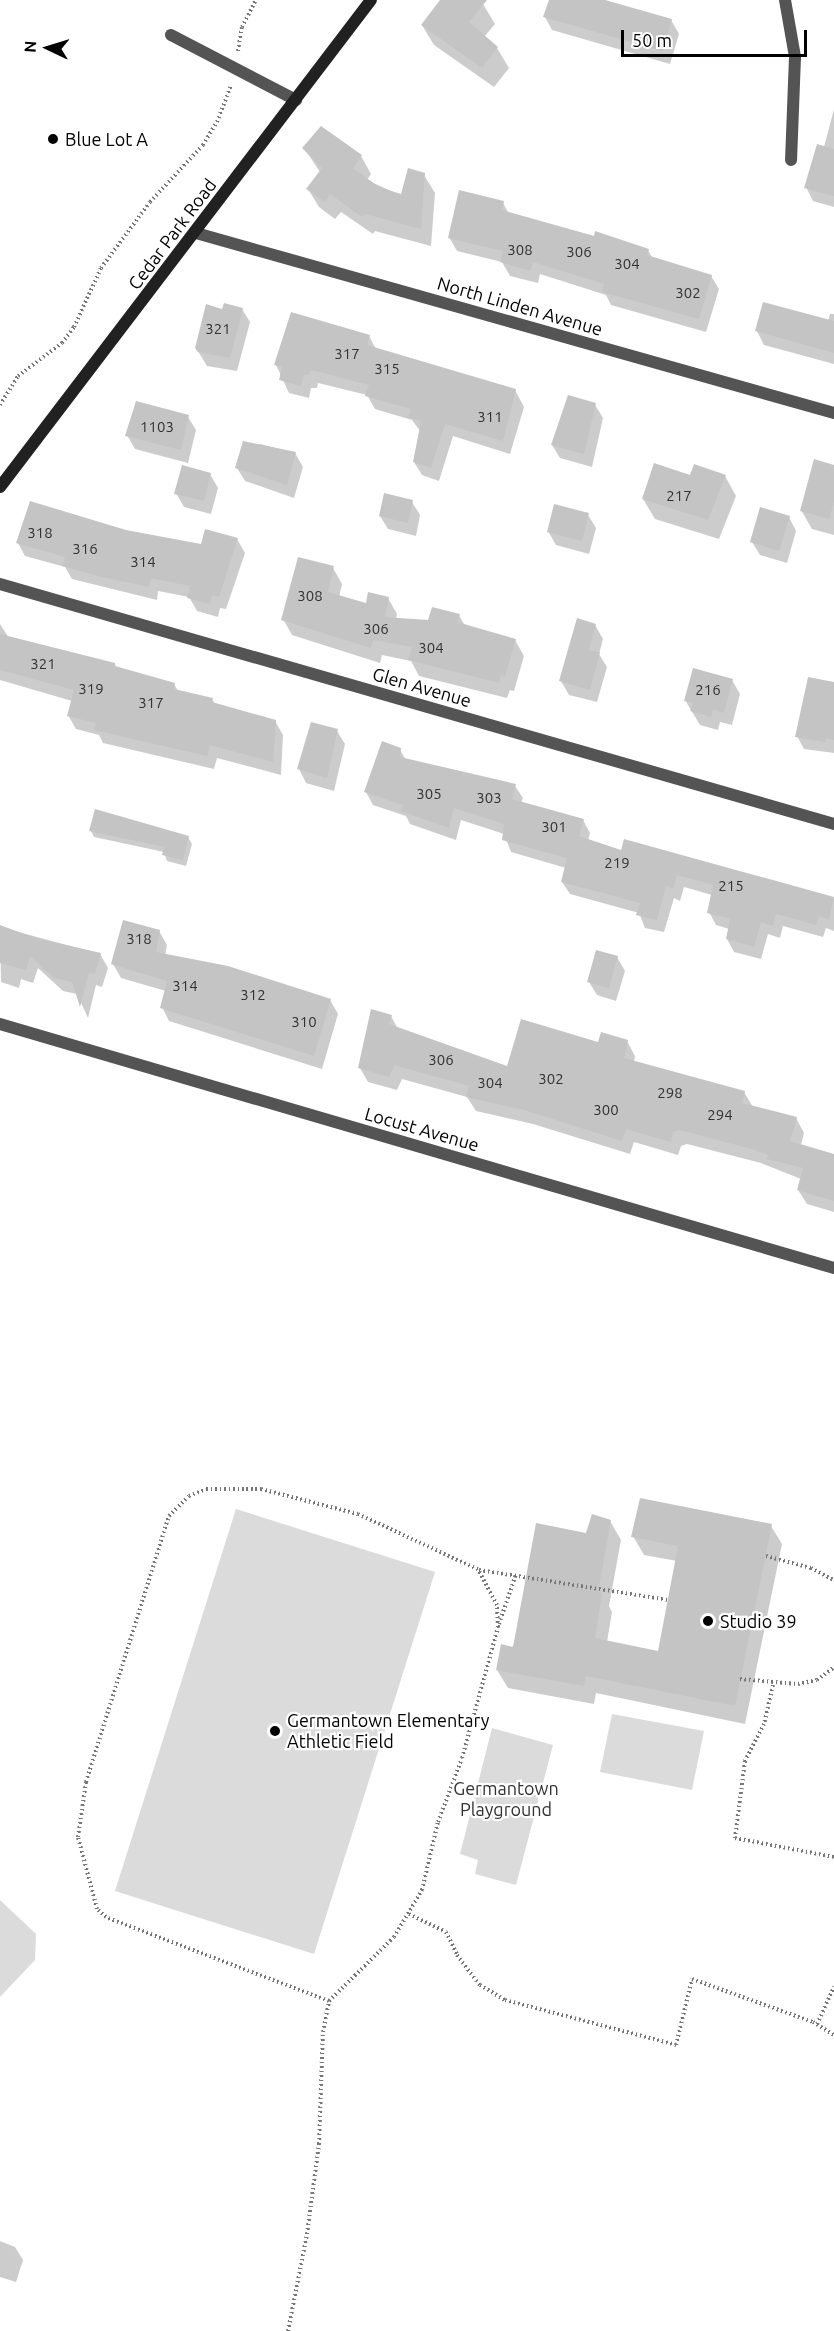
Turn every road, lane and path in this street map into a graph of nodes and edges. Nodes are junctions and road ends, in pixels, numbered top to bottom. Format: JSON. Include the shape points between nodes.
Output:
{"nodes":[{"id":1,"x":256,"y":0,"type":"edge"},
{"id":2,"x":371,"y":0,"type":"edge"},
{"id":3,"x":785,"y":0,"type":"edge"},
{"id":4,"x":171,"y":35,"type":"dead end"},
{"id":5,"x":235,"y":66,"type":"junction"},
{"id":6,"x":296,"y":100,"type":"junction"},
{"id":7,"x":790,"y":160,"type":"dead end"},
{"id":8,"x":196,"y":233,"type":"junction"},
{"id":9,"x":0,"y":405,"type":"edge"},
{"id":10,"x":834,"y":413,"type":"edge"},
{"id":11,"x":0,"y":487,"type":"edge"},
{"id":12,"x":0,"y":584,"type":"edge"},
{"id":13,"x":834,"y":824,"type":"edge"},
{"id":14,"x":0,"y":1024,"type":"edge"},
{"id":15,"x":834,"y":1268,"type":"edge"},
{"id":16,"x":766,"y":1556,"type":"dead end"},
{"id":17,"x":479,"y":1570,"type":"junction"},
{"id":18,"x":516,"y":1574,"type":"junction"},
{"id":19,"x":834,"y":1580,"type":"edge"},
{"id":20,"x":668,"y":1600,"type":"dead end"},
{"id":21,"x":498,"y":1627,"type":"junction"},
{"id":22,"x":834,"y":1667,"type":"edge"},
{"id":23,"x":740,"y":1679,"type":"dead end"},
{"id":24,"x":773,"y":1684,"type":"junction"},
{"id":25,"x":834,"y":1857,"type":"edge"},
{"id":26,"x":409,"y":1914,"type":"junction"},
{"id":27,"x":834,"y":1987,"type":"edge"},
{"id":28,"x":329,"y":2001,"type":"junction"},
{"id":29,"x":817,"y":2024,"type":"junction"},
{"id":30,"x":834,"y":2035,"type":"edge"},
{"id":31,"x":288,"y":2331,"type":"edge"}],
"edges":[{"from":1,"to":5,"type":"path","via":[[242,27]]},
{"from":2,"to":6,"type":"street","name":"Cedar Park Road"},
{"from":3,"to":7,"type":"street","via":[[795,57],[795,129]]},
{"from":4,"to":5,"type":"street"},
{"from":5,"to":6,"type":"street"},
{"from":5,"to":9,"type":"path","via":[[225,102],[202,145],[150,202],[101,268],[62,343],[18,376]]},
{"from":6,"to":8,"type":"street","name":"Cedar Park Road"},
{"from":8,"to":10,"type":"street","name":"North Linden Avenue"},
{"from":8,"to":11,"type":"street","name":"Cedar Park Road"},
{"from":12,"to":13,"type":"street","name":"Glen Avenue"},
{"from":14,"to":15,"type":"street","name":"Locust Avenue"},
{"from":16,"to":19,"type":"path","via":[[811,1568]]},
{"from":17,"to":18,"type":"path"},
{"from":17,"to":21,"type":"path","via":[[497,1605]]},
{"from":17,"to":28,"type":"path","via":[[358,1514],[261,1489],[222,1488],[189,1496],[169,1516],[157,1545],[86,1782],[78,1837],[97,1909],[106,1917]]},
{"from":18,"to":20,"type":"path"},
{"from":18,"to":21,"type":"path"},
{"from":21,"to":26,"type":"path","via":[[462,1758],[438,1822],[422,1890]]},
{"from":22,"to":24,"type":"path","via":[[811,1683]]},
{"from":23,"to":24,"type":"path"},
{"from":24,"to":25,"type":"path","via":[[764,1724],[745,1761],[735,1838]]},
{"from":26,"to":28,"type":"path","via":[[394,1937]]},
{"from":26,"to":29,"type":"path","via":[[446,1932],[457,1955],[480,1985],[505,2000],[676,2045],[692,1979]]},
{"from":27,"to":29,"type":"path"},
{"from":28,"to":31,"type":"path","via":[[323,2031],[317,2155]]},
{"from":29,"to":30,"type":"path"}]}
